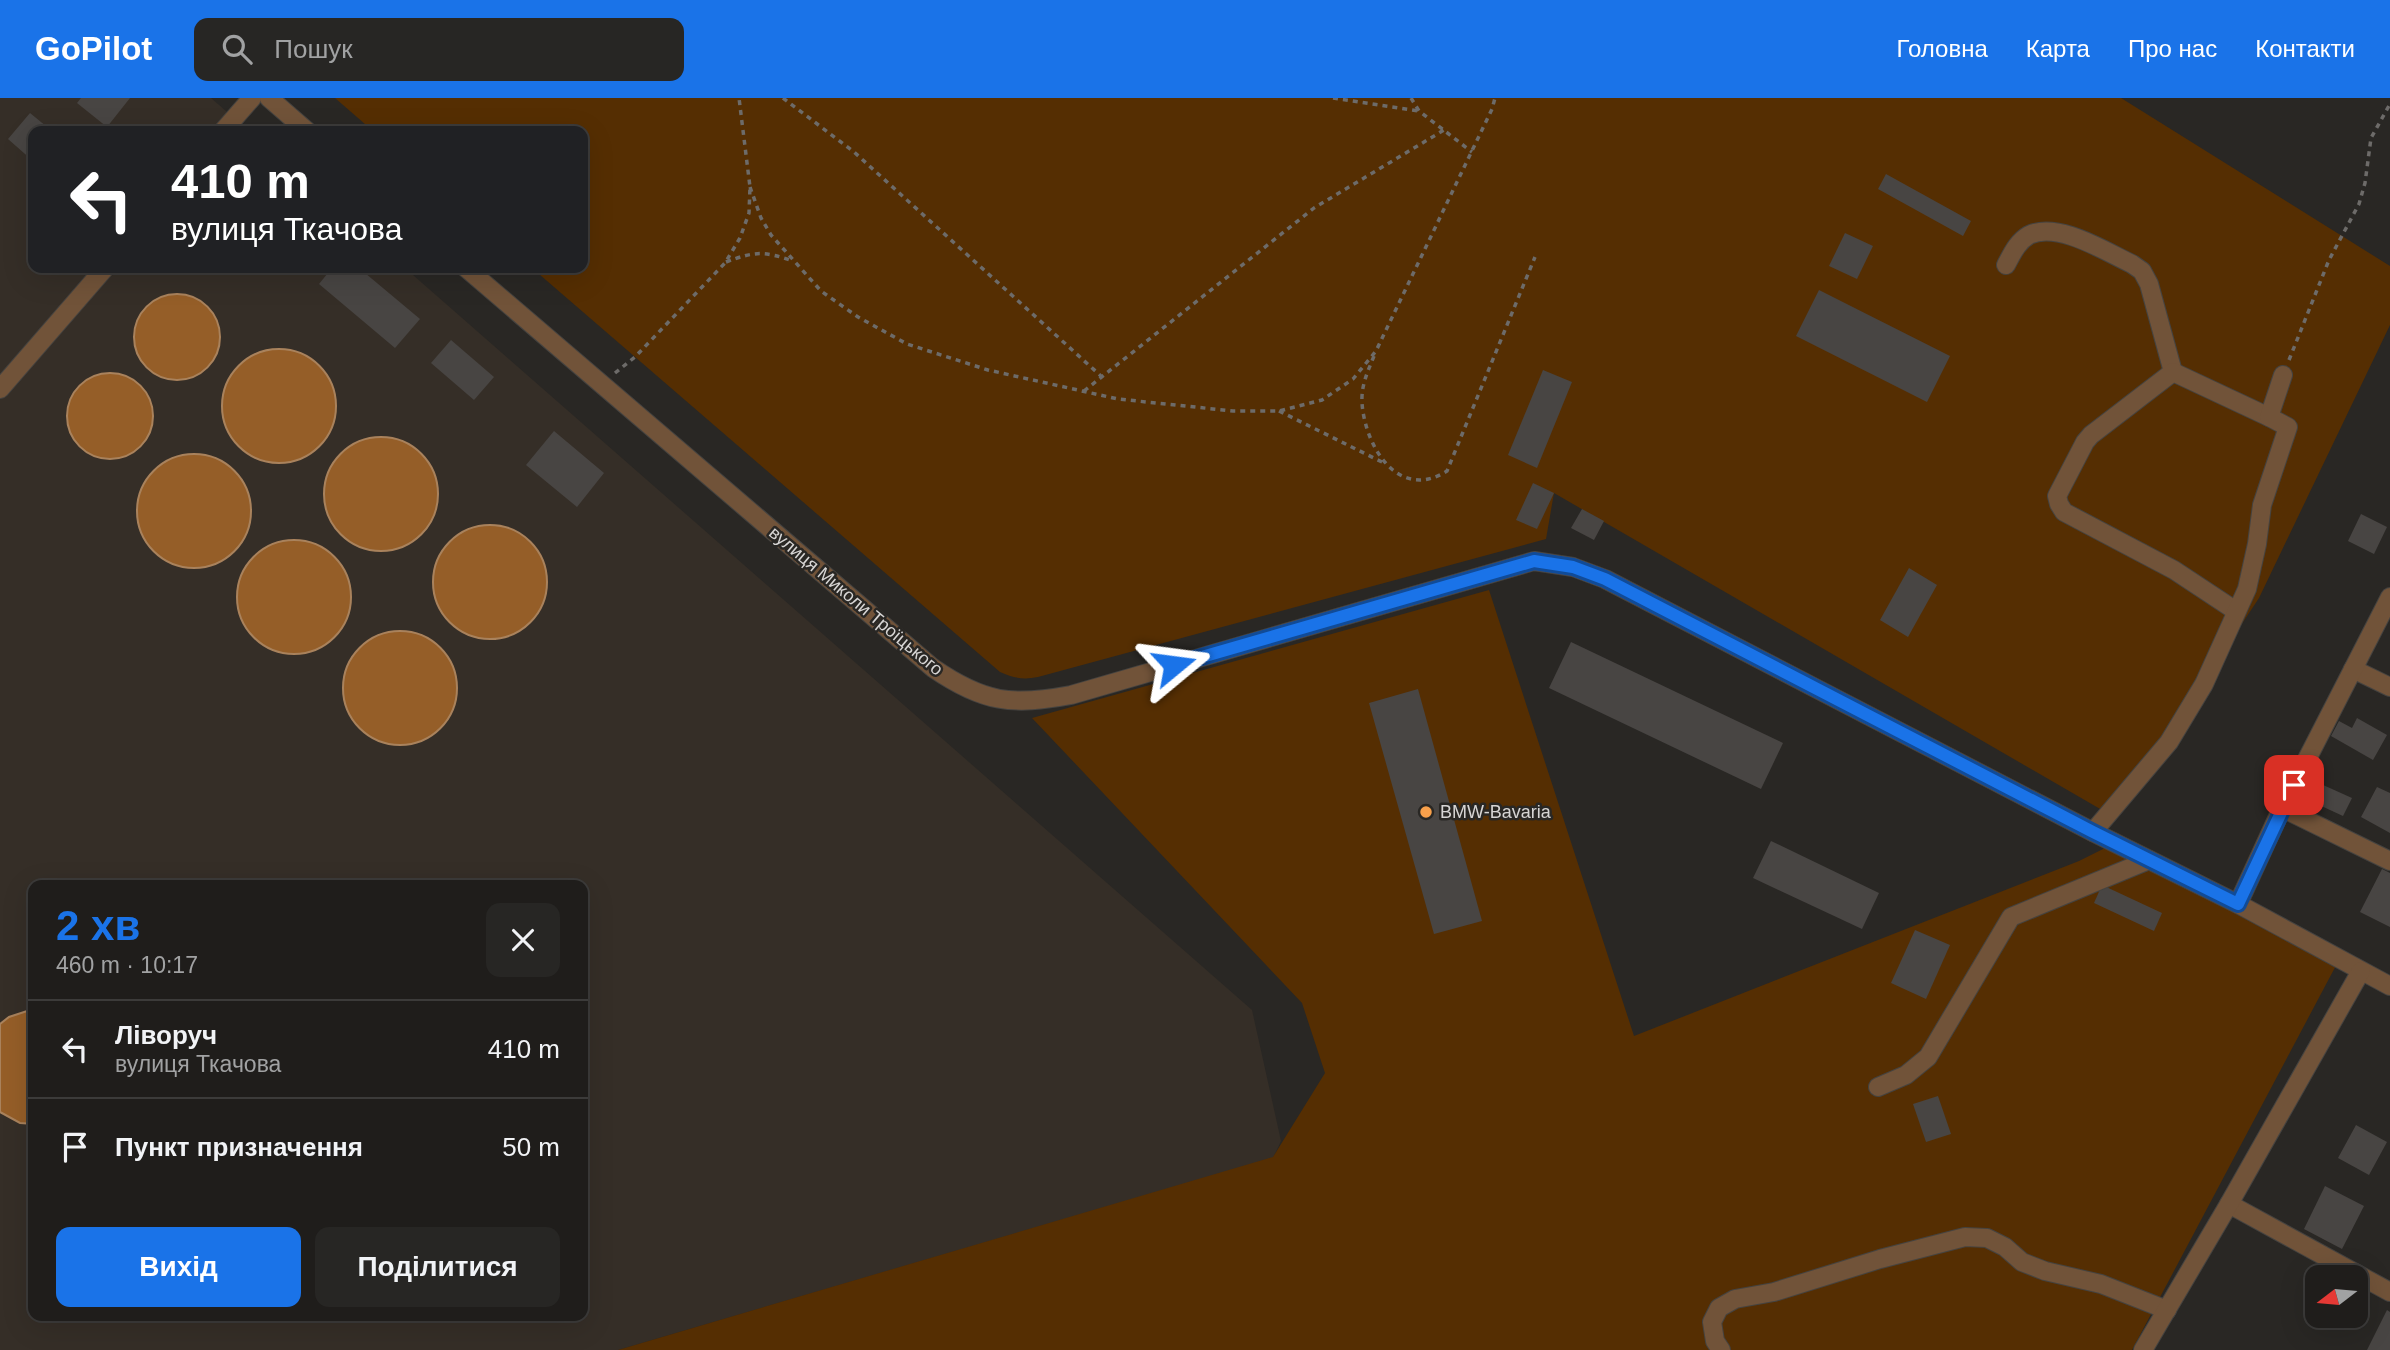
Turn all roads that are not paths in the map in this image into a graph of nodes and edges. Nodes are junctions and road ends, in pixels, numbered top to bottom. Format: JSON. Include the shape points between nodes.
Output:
{"nodes":[{"id":1,"x":252,"y":98,"type":"edge"},
{"id":2,"x":268,"y":98,"type":"edge"},
{"id":3,"x":227,"y":126,"type":"edge"},
{"id":4,"x":301,"y":126,"type":"edge"},
{"id":5,"x":2006,"y":265,"type":"dead end"},
{"id":6,"x":101,"y":273,"type":"edge"},
{"id":7,"x":472,"y":273,"type":"edge"},
{"id":8,"x":2173,"y":372,"type":"junction"},
{"id":9,"x":2283,"y":375,"type":"road end"},
{"id":10,"x":0,"y":389,"type":"edge"},
{"id":11,"x":2269,"y":417,"type":"junction"},
{"id":12,"x":2390,"y":597,"type":"edge"},
{"id":13,"x":2236,"y":611,"type":"junction"},
{"id":14,"x":2353,"y":669,"type":"junction"},
{"id":15,"x":2390,"y":687,"type":"edge"},
{"id":16,"x":2282,"y":808,"type":"junction"},
{"id":17,"x":2093,"y":832,"type":"junction"},
{"id":18,"x":2149,"y":860,"type":"junction"},
{"id":19,"x":2390,"y":861,"type":"edge"},
{"id":20,"x":2238,"y":904,"type":"junction"},
{"id":21,"x":2361,"y":971,"type":"junction"},
{"id":22,"x":2390,"y":986,"type":"edge"},
{"id":23,"x":1878,"y":1087,"type":"dead end"},
{"id":24,"x":2229,"y":1204,"type":"junction"},
{"id":25,"x":2390,"y":1292,"type":"edge"},
{"id":26,"x":2167,"y":1310,"type":"junction"},
{"id":27,"x":1721,"y":1350,"type":"edge"},
{"id":28,"x":2143,"y":1350,"type":"edge"}],
"edges":[{"from":1,"to":3,"type":"street"},
{"from":2,"to":4,"type":"street"},
{"from":5,"to":8,"type":"street","via":[[2016,246],[2029,235],[2048,231],[2064,233],[2132,264],[2149,284]]},
{"from":6,"to":10,"type":"street"},
{"from":7,"to":17,"type":"street","name":"вулиця Миколи Троїцького","via":[[933,668],[976,692],[1003,701],[1035,702],[1071,695],[1534,561],[1573,567],[1605,579]]},
{"from":8,"to":11,"type":"street"},
{"from":8,"to":13,"type":"street","via":[[2085,442],[2057,496],[2059,504],[2064,512],[2174,570]]},
{"from":9,"to":11,"type":"street"},
{"from":11,"to":13,"type":"street","via":[[2288,427],[2262,505],[2247,589]]},
{"from":12,"to":14,"type":"street"},
{"from":13,"to":17,"type":"street","via":[[2204,684],[2169,742]]},
{"from":14,"to":15,"type":"street"},
{"from":14,"to":16,"type":"street"},
{"from":16,"to":19,"type":"street"},
{"from":16,"to":20,"type":"street"},
{"from":17,"to":18,"type":"street","name":"вулиця Миколи Троїцького"},
{"from":18,"to":20,"type":"street","name":"вулиця Миколи Троїцького"},
{"from":18,"to":23,"type":"street","via":[[2011,917],[1928,1057]]},
{"from":20,"to":21,"type":"street","name":"вулиця Миколи Троїцького"},
{"from":21,"to":22,"type":"street","name":"вулиця Миколи Троїцького"},
{"from":21,"to":24,"type":"street"},
{"from":24,"to":25,"type":"street"},
{"from":24,"to":26,"type":"street"},
{"from":26,"to":27,"type":"street","via":[[2101,1284],[2022,1262],[1987,1238],[1965,1237],[1735,1299],[1719,1308],[1712,1322]]},
{"from":26,"to":28,"type":"street"}]}
